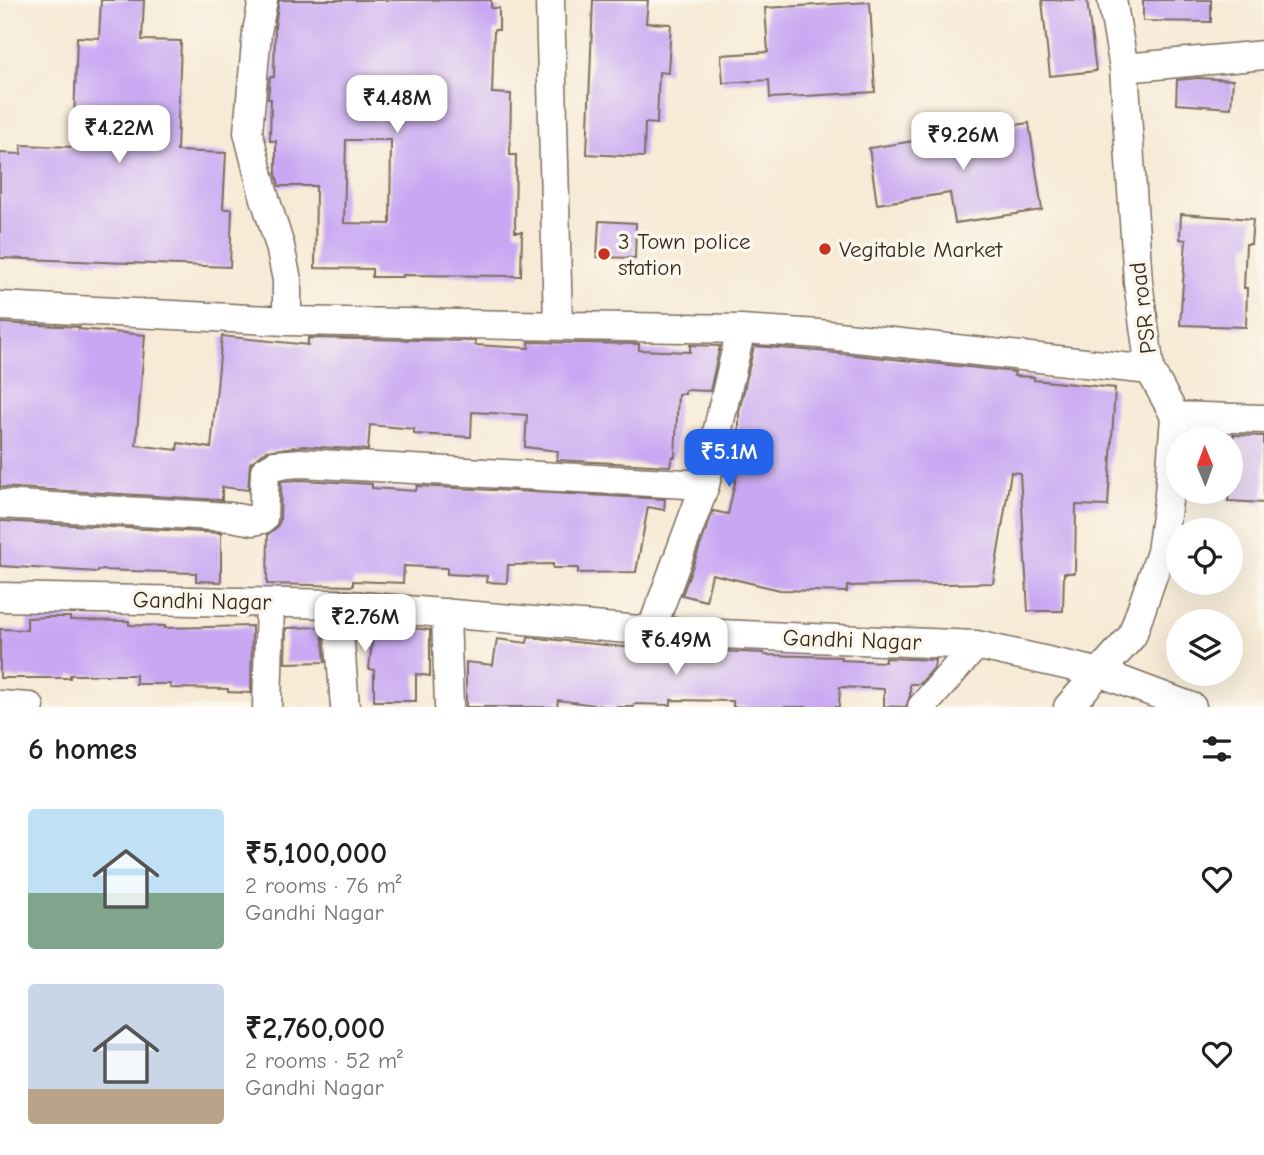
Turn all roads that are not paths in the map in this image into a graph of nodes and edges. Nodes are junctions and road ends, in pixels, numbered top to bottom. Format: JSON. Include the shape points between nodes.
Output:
{"nodes":[{"id":1,"x":263,"y":0,"type":"edge"},
{"id":2,"x":550,"y":0,"type":"edge"},
{"id":3,"x":1112,"y":0,"type":"edge"},
{"id":4,"x":1264,"y":55,"type":"edge"},
{"id":5,"x":1124,"y":68,"type":"junction"},
{"id":6,"x":0,"y":306,"type":"edge"},
{"id":7,"x":287,"y":321,"type":"junction"},
{"id":8,"x":558,"y":325,"type":"junction"},
{"id":9,"x":741,"y":330,"type":"junction"},
{"id":10,"x":1150,"y":370,"type":"junction"},
{"id":11,"x":1175,"y":416,"type":"junction"},
{"id":12,"x":1264,"y":419,"type":"edge"},
{"id":13,"x":705,"y":485,"type":"junction"},
{"id":14,"x":0,"y":504,"type":"edge"},
{"id":15,"x":0,"y":597,"type":"edge"},
{"id":16,"x":270,"y":603,"type":"junction"},
{"id":17,"x":337,"y":604,"type":"junction"},
{"id":18,"x":446,"y":613,"type":"junction"},
{"id":19,"x":651,"y":631,"type":"junction"},
{"id":20,"x":976,"y":645,"type":"junction"},
{"id":21,"x":1101,"y":673,"type":"junction"},
{"id":22,"x":0,"y":705,"type":"edge"},
{"id":23,"x":30,"y":707,"type":"edge"},
{"id":24,"x":267,"y":707,"type":"edge"},
{"id":25,"x":345,"y":707,"type":"edge"},
{"id":26,"x":449,"y":707,"type":"edge"},
{"id":27,"x":922,"y":707,"type":"edge"},
{"id":28,"x":1068,"y":707,"type":"edge"},
{"id":29,"x":1192,"y":707,"type":"edge"}],
"edges":[{"from":1,"to":7,"type":"street","via":[[248,132],[280,246],[287,280]]},
{"from":2,"to":8,"type":"street"},
{"from":3,"to":5,"type":"street","name":"PSR road"},
{"from":4,"to":5,"type":"street"},
{"from":5,"to":10,"type":"street","name":"PSR road","via":[[1138,282]]},
{"from":6,"to":7,"type":"street"},
{"from":7,"to":8,"type":"street"},
{"from":8,"to":9,"type":"street"},
{"from":9,"to":10,"type":"street","via":[[819,334]]},
{"from":9,"to":13,"type":"street"},
{"from":10,"to":11,"type":"street","name":"PSR road"},
{"from":11,"to":12,"type":"street"},
{"from":11,"to":21,"type":"street","via":[[1161,552],[1132,636]]},
{"from":13,"to":14,"type":"street","via":[[301,463],[275,465],[265,471],[263,519],[253,521]]},
{"from":13,"to":19,"type":"street"},
{"from":15,"to":16,"type":"street","name":"Gandhi Nagar"},
{"from":16,"to":17,"type":"street","name":"Gandhi Nagar"},
{"from":16,"to":24,"type":"street"},
{"from":17,"to":18,"type":"street","name":"Gandhi Nagar"},
{"from":17,"to":25,"type":"street"},
{"from":18,"to":19,"type":"street","name":"Gandhi Nagar"},
{"from":18,"to":26,"type":"street"},
{"from":19,"to":20,"type":"street","name":"Gandhi Nagar"},
{"from":20,"to":21,"type":"street","name":"Gandhi Nagar"},
{"from":20,"to":27,"type":"street"},
{"from":21,"to":28,"type":"street"},
{"from":21,"to":29,"type":"street","name":"Gandhi Nagar"},
{"from":22,"to":23,"type":"street"}]}
